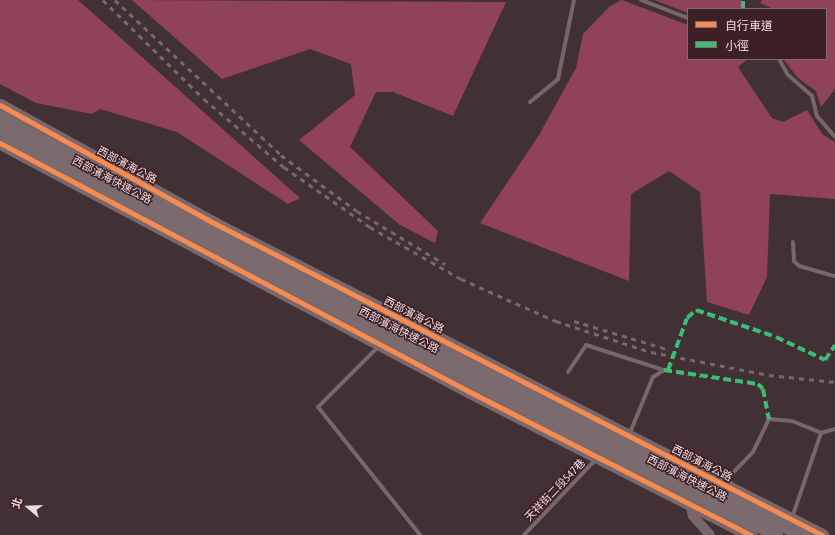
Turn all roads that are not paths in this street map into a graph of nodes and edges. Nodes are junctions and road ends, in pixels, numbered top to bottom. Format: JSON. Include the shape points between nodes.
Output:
{"nodes":[{"id":1,"x":573,"y":0,"type":"edge"},
{"id":2,"x":641,"y":0,"type":"edge"},
{"id":3,"x":687,"y":18,"type":"edge"},
{"id":4,"x":780,"y":60,"type":"edge"},
{"id":5,"x":530,"y":102,"type":"dead end"},
{"id":6,"x":0,"y":105,"type":"edge"},
{"id":7,"x":0,"y":118,"type":"edge"},
{"id":8,"x":0,"y":132,"type":"edge"},
{"id":9,"x":835,"y":137,"type":"edge"},
{"id":10,"x":0,"y":143,"type":"edge"},
{"id":11,"x":212,"y":222,"type":"junction"},
{"id":12,"x":793,"y":242,"type":"dead end"},
{"id":13,"x":835,"y":276,"type":"edge"},
{"id":14,"x":320,"y":290,"type":"junction"},
{"id":15,"x":380,"y":344,"type":"junction"},
{"id":16,"x":568,"y":372,"type":"dead end"},
{"id":17,"x":503,"y":398,"type":"junction"},
{"id":18,"x":835,"y":429,"type":"edge"},
{"id":19,"x":821,"y":433,"type":"junction"},
{"id":20,"x":628,"y":436,"type":"junction"},
{"id":21,"x":567,"y":441,"type":"junction"},
{"id":22,"x":599,"y":457,"type":"junction"},
{"id":23,"x":722,"y":484,"type":"junction"},
{"id":24,"x":690,"y":504,"type":"junction"},
{"id":25,"x":794,"y":512,"type":"dead end"},
{"id":26,"x":420,"y":535,"type":"edge"},
{"id":27,"x":524,"y":535,"type":"edge"},
{"id":28,"x":710,"y":535,"type":"edge"},
{"id":29,"x":752,"y":535,"type":"edge"},
{"id":30,"x":776,"y":535,"type":"edge"},
{"id":31,"x":802,"y":535,"type":"edge"},
{"id":32,"x":822,"y":535,"type":"edge"}],
"edges":[{"from":1,"to":5,"type":"lane","via":[[558,79]]},
{"from":2,"to":3,"type":"lane"},
{"from":4,"to":9,"type":"lane","via":[[788,75],[812,96],[817,116]]},
{"from":6,"to":11,"type":"main road","name":"西部濱海公路"},
{"from":7,"to":14,"type":"highway","name":"西部濱海快速公路"},
{"from":8,"to":17,"type":"highway","name":"西部濱海快速公路"},
{"from":10,"to":15,"type":"main road"},
{"from":11,"to":14,"type":"highway"},
{"from":11,"to":20,"type":"main road","name":"西部濱海公路"},
{"from":12,"to":13,"type":"lane","via":[[794,261],[799,266]]},
{"from":14,"to":31,"type":"highway","name":"西部濱海快速公路"},
{"from":15,"to":21,"type":"main road"},
{"from":15,"to":26,"type":"lane","via":[[318,407]]},
{"from":16,"to":20,"type":"lane","via":[[586,345],[664,370],[653,377]]},
{"from":17,"to":21,"type":"highway"},
{"from":17,"to":30,"type":"highway","name":"西部濱海快速公路"},
{"from":18,"to":19,"type":"lane"},
{"from":19,"to":23,"type":"lane","via":[[792,421],[770,419],[753,452]]},
{"from":19,"to":25,"type":"lane"},
{"from":20,"to":23,"type":"main road","name":"西部濱海公路"},
{"from":21,"to":22,"type":"main road"},
{"from":22,"to":24,"type":"main road"},
{"from":22,"to":27,"type":"lane","name":"天祥街二段547巷"},
{"from":23,"to":32,"type":"main road","name":"西部濱海公路"},
{"from":24,"to":28,"type":"street","via":[[693,516]]},
{"from":24,"to":29,"type":"main road"}]}
